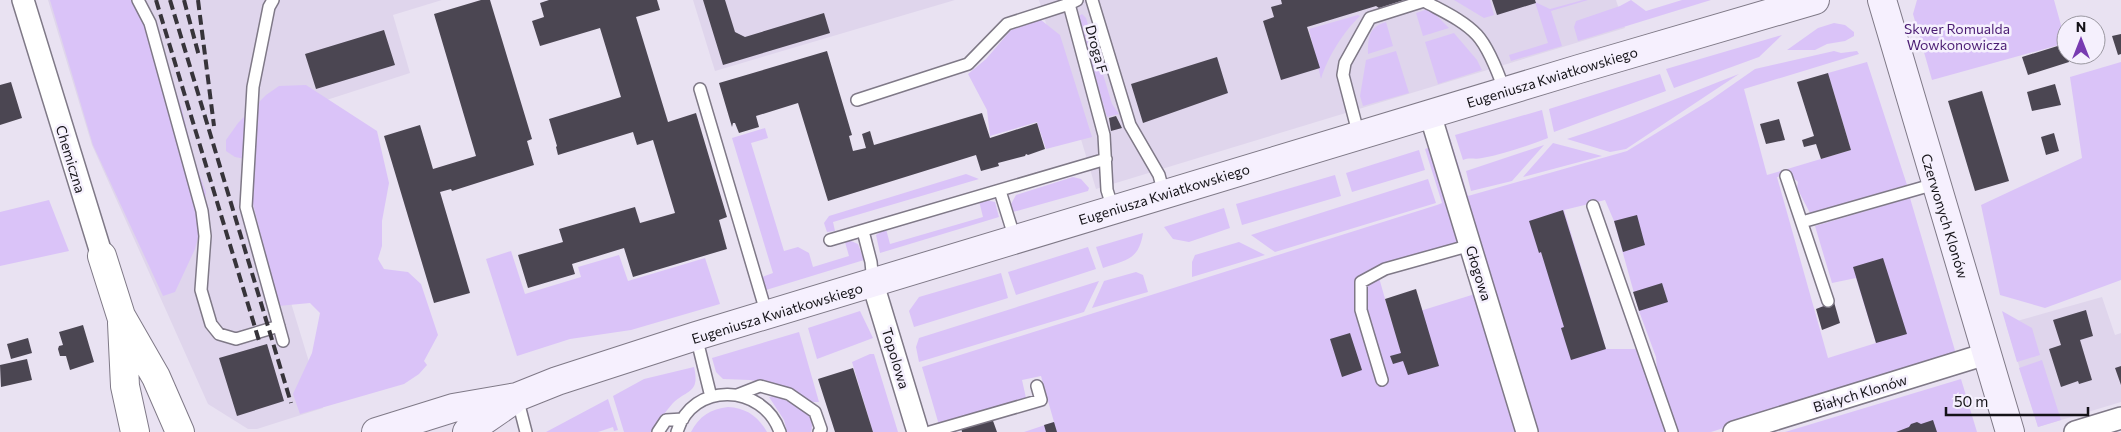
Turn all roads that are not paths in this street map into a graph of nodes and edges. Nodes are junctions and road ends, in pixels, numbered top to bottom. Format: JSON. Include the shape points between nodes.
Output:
{"nodes":[{"id":1,"x":24,"y":0,"type":"edge"},
{"id":2,"x":138,"y":0,"type":"edge"},
{"id":3,"x":272,"y":0,"type":"edge"},
{"id":4,"x":1092,"y":0,"type":"edge"},
{"id":5,"x":1815,"y":0,"type":"edge"},
{"id":6,"x":1882,"y":0,"type":"edge"},
{"id":7,"x":1073,"y":2,"type":"edge"},
{"id":8,"x":700,"y":89,"type":"dead end"},
{"id":9,"x":1505,"y":92,"type":"junction"},
{"id":10,"x":857,"y":100,"type":"dead end"},
{"id":11,"x":1430,"y":114,"type":"junction"},
{"id":12,"x":1359,"y":136,"type":"junction"},
{"id":13,"x":1106,"y":159,"type":"junction"},
{"id":14,"x":1786,"y":176,"type":"dead end"},
{"id":15,"x":1935,"y":184,"type":"junction"},
{"id":16,"x":1000,"y":191,"type":"junction"},
{"id":17,"x":1164,"y":194,"type":"junction"},
{"id":18,"x":1593,"y":206,"type":"dead end"},
{"id":19,"x":1113,"y":209,"type":"junction"},
{"id":20,"x":1802,"y":222,"type":"junction"},
{"id":21,"x":863,"y":231,"type":"junction"},
{"id":22,"x":830,"y":240,"type":"dead end"},
{"id":23,"x":1016,"y":240,"type":"junction"},
{"id":24,"x":1471,"y":245,"type":"junction"},
{"id":25,"x":102,"y":256,"type":"joint"},
{"id":26,"x":873,"y":284,"type":"junction"},
{"id":27,"x":1828,"y":301,"type":"dead end"},
{"id":28,"x":767,"y":315,"type":"junction"},
{"id":29,"x":121,"y":316,"type":"junction"},
{"id":30,"x":279,"y":326,"type":"junction"},
{"id":31,"x":696,"y":336,"type":"junction"},
{"id":32,"x":283,"y":341,"type":"dead end"},
{"id":33,"x":1986,"y":354,"type":"junction"},
{"id":34,"x":1382,"y":380,"type":"dead end"},
{"id":35,"x":1037,"y":386,"type":"dead end"},
{"id":36,"x":737,"y":395,"type":"junction"},
{"id":37,"x":517,"y":397,"type":"junction"},
{"id":38,"x":711,"y":397,"type":"junction"},
{"id":39,"x":2121,"y":418,"type":"edge"},
{"id":40,"x":683,"y":419,"type":"junction"},
{"id":41,"x":135,"y":432,"type":"edge"},
{"id":42,"x":180,"y":432,"type":"edge"},
{"id":43,"x":376,"y":432,"type":"edge"},
{"id":44,"x":467,"y":432,"type":"edge"},
{"id":45,"x":526,"y":432,"type":"edge"},
{"id":46,"x":658,"y":432,"type":"edge"},
{"id":47,"x":677,"y":432,"type":"edge"},
{"id":48,"x":780,"y":432,"type":"edge"},
{"id":49,"x":820,"y":432,"type":"edge"},
{"id":50,"x":918,"y":432,"type":"edge"},
{"id":51,"x":930,"y":432,"type":"edge"},
{"id":52,"x":1527,"y":432,"type":"edge"},
{"id":53,"x":1672,"y":432,"type":"edge"},
{"id":54,"x":1734,"y":432,"type":"edge"},
{"id":55,"x":2010,"y":432,"type":"edge"},
{"id":56,"x":2075,"y":432,"type":"edge"}],
"edges":[{"from":1,"to":25,"type":"street","name":"Chemiczna"},
{"from":2,"to":30,"type":"lane","via":[[150,23],[202,211],[205,236],[201,290],[211,324],[220,334],[236,339]]},
{"from":3,"to":30,"type":"lane","via":[[253,87],[246,207]]},
{"from":4,"to":17,"type":"lane","name":"Droga F","via":[[1130,126],[1158,175]]},
{"from":5,"to":9,"type":"main road","name":"Eugeniusza Kwiatkowskiego"},
{"from":6,"to":15,"type":"main road","name":"Czerwonych Klonów"},
{"from":7,"to":10,"type":"lane","via":[[1007,24],[968,64]]},
{"from":7,"to":13,"type":"lane","name":"Droga F","via":[[1104,135]]},
{"from":8,"to":28,"type":"lane"},
{"from":9,"to":11,"type":"main road","name":"Eugeniusza Kwiatkowskiego"},
{"from":9,"to":12,"type":"lane","via":[[1498,71],[1479,37],[1424,1],[1370,18],[1345,63],[1342,75]]},
{"from":11,"to":12,"type":"main road","name":"Eugeniusza Kwiatkowskiego"},
{"from":11,"to":24,"type":"street","name":"Głogowa"},
{"from":12,"to":17,"type":"main road","name":"Eugeniusza Kwiatkowskiego"},
{"from":13,"to":16,"type":"lane"},
{"from":13,"to":19,"type":"lane","name":"Droga F"},
{"from":14,"to":20,"type":"lane"},
{"from":15,"to":20,"type":"lane"},
{"from":15,"to":33,"type":"main road","name":"Czerwonych Klonów"},
{"from":16,"to":21,"type":"lane"},
{"from":16,"to":23,"type":"lane"},
{"from":17,"to":19,"type":"main road","name":"Eugeniusza Kwiatkowskiego"},
{"from":18,"to":53,"type":"lane"},
{"from":19,"to":23,"type":"main road","name":"Eugeniusza Kwiatkowskiego"},
{"from":20,"to":27,"type":"lane"},
{"from":21,"to":22,"type":"lane"},
{"from":21,"to":26,"type":"lane"},
{"from":23,"to":26,"type":"main road","name":"Eugeniusza Kwiatkowskiego"},
{"from":24,"to":34,"type":"lane","via":[[1385,269],[1361,282],[1361,310]]},
{"from":24,"to":52,"type":"street","name":"Głogowa"},
{"from":25,"to":29,"type":"street","name":"Chemiczna"},
{"from":26,"to":28,"type":"main road","name":"Eugeniusza Kwiatkowskiego"},
{"from":26,"to":50,"type":"street","name":"Topolowa"},
{"from":28,"to":31,"type":"main road","name":"Eugeniusza Kwiatkowskiego"},
{"from":29,"to":41,"type":"street","name":"Chemiczna","via":[[125,386]]},
{"from":29,"to":42,"type":"street","name":"Chemiczna","via":[[156,377]]},
{"from":30,"to":32,"type":"lane"},
{"from":31,"to":37,"type":"main road","name":"Eugeniusza Kwiatkowskiego"},
{"from":31,"to":38,"type":"lane"},
{"from":33,"to":54,"type":"street","name":"Białych Klonów"},
{"from":33,"to":55,"type":"main road","name":"Czerwonych Klonów"},
{"from":35,"to":51,"type":"lane","via":[[1041,400]]},
{"from":36,"to":38,"type":"lane"},
{"from":36,"to":48,"type":"lane","via":[[764,407]]},
{"from":36,"to":49,"type":"lane","via":[[760,386],[789,394],[815,412]]},
{"from":37,"to":43,"type":"main road","name":"Eugeniusza Kwiatkowskiego","via":[[453,408]]},
{"from":37,"to":44,"type":"main road","name":"Eugeniusza Kwiatkowskiego"},
{"from":37,"to":45,"type":"lane"},
{"from":38,"to":40,"type":"lane","via":[[695,406]]},
{"from":39,"to":56,"type":"street"},
{"from":40,"to":46,"type":"lane","via":[[666,420]]},
{"from":40,"to":47,"type":"lane"}]}
